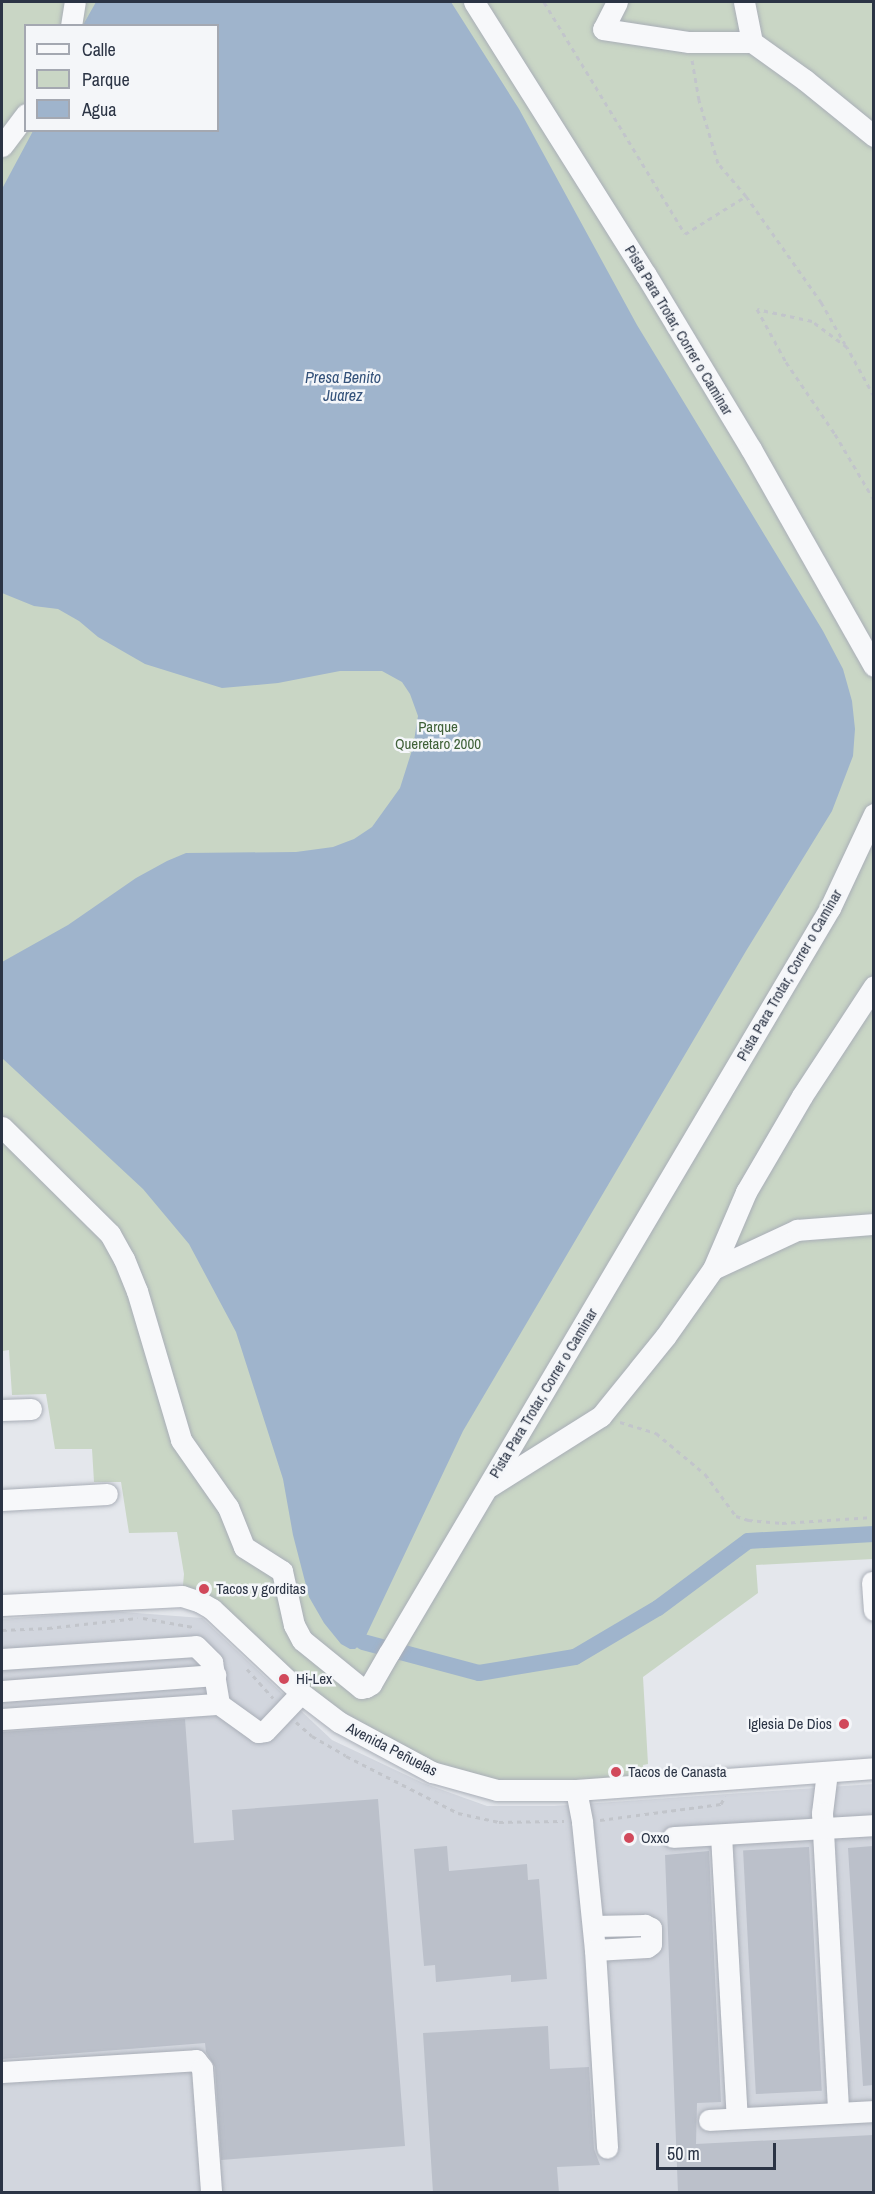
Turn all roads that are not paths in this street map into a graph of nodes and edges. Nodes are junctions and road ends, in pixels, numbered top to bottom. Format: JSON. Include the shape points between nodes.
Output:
{"nodes":[{"id":1,"x":75,"y":2,"type":"edge"},
{"id":2,"x":474,"y":2,"type":"edge"},
{"id":3,"x":617,"y":2,"type":"edge"},
{"id":4,"x":744,"y":2,"type":"edge"},
{"id":5,"x":71,"y":24,"type":"edge"},
{"id":6,"x":752,"y":42,"type":"junction"},
{"id":7,"x":24,"y":117,"type":"edge"},
{"id":8,"x":873,"y":136,"type":"edge"},
{"id":9,"x":2,"y":146,"type":"edge"},
{"id":10,"x":873,"y":666,"type":"edge"},
{"id":11,"x":873,"y":814,"type":"edge"},
{"id":12,"x":873,"y":986,"type":"edge"},
{"id":13,"x":2,"y":1127,"type":"edge"},
{"id":14,"x":873,"y":1224,"type":"edge"},
{"id":15,"x":713,"y":1269,"type":"junction"},
{"id":16,"x":32,"y":1409,"type":"dead end"},
{"id":17,"x":2,"y":1410,"type":"edge"},
{"id":18,"x":486,"y":1488,"type":"junction"},
{"id":19,"x":107,"y":1494,"type":"dead end"},
{"id":20,"x":2,"y":1500,"type":"edge"},
{"id":21,"x":872,"y":1582,"type":"edge"},
{"id":22,"x":2,"y":1605,"type":"edge"},
{"id":23,"x":873,"y":1610,"type":"edge"},
{"id":24,"x":2,"y":1659,"type":"edge"},
{"id":25,"x":215,"y":1675,"type":"junction"},
{"id":26,"x":2,"y":1691,"type":"edge"},
{"id":27,"x":301,"y":1693,"type":"junction"},
{"id":28,"x":219,"y":1704,"type":"junction"},
{"id":29,"x":2,"y":1719,"type":"edge"},
{"id":30,"x":873,"y":1768,"type":"edge"},
{"id":31,"x":826,"y":1772,"type":"junction"},
{"id":32,"x":576,"y":1790,"type":"junction"},
{"id":33,"x":873,"y":1825,"type":"edge"},
{"id":34,"x":822,"y":1828,"type":"junction"},
{"id":35,"x":721,"y":1835,"type":"junction"},
{"id":36,"x":673,"y":1838,"type":"dead end"},
{"id":37,"x":593,"y":1926,"type":"junction"},
{"id":38,"x":595,"y":1950,"type":"junction"},
{"id":39,"x":2,"y":2072,"type":"edge"},
{"id":40,"x":873,"y":2111,"type":"edge"},
{"id":41,"x":838,"y":2113,"type":"junction"},
{"id":42,"x":737,"y":2118,"type":"junction"},
{"id":43,"x":709,"y":2120,"type":"dead end"},
{"id":44,"x":607,"y":2148,"type":"dead end"},
{"id":45,"x":211,"y":2193,"type":"edge"}],
"edges":[{"from":1,"to":5,"type":"street"},
{"from":2,"to":10,"type":"street","name":"Pista Para Trotar, Correr o Caminar","via":[[752,449]]},
{"from":3,"to":6,"type":"street","via":[[603,29],[689,42]]},
{"from":4,"to":6,"type":"street"},
{"from":6,"to":8,"type":"street"},
{"from":7,"to":9,"type":"street"},
{"from":11,"to":18,"type":"street","name":"Pista Para Trotar, Correr o Caminar","via":[[830,908]]},
{"from":12,"to":15,"type":"street","via":[[746,1192]]},
{"from":13,"to":18,"type":"street","name":"Pista Para Trotar, Correr o Caminar","via":[[110,1234],[137,1291],[182,1440],[228,1507],[241,1543],[284,1575],[294,1625],[302,1640],[361,1688],[370,1684]]},
{"from":14,"to":15,"type":"street","via":[[797,1230]]},
{"from":15,"to":18,"type":"street","via":[[665,1337],[601,1416]]},
{"from":16,"to":17,"type":"street"},
{"from":19,"to":20,"type":"street"},
{"from":21,"to":23,"type":"street"},
{"from":22,"to":27,"type":"street","name":"Avenida Peñuelas","via":[[182,1596],[212,1609]]},
{"from":24,"to":25,"type":"street","via":[[196,1646],[212,1662]]},
{"from":25,"to":26,"type":"street"},
{"from":25,"to":28,"type":"street"},
{"from":27,"to":28,"type":"street","via":[[265,1731],[258,1732]]},
{"from":27,"to":32,"type":"street","name":"Avenida Peñuelas","via":[[339,1722],[432,1772],[497,1790]]},
{"from":28,"to":29,"type":"street"},
{"from":30,"to":31,"type":"street","name":"Avenida Peñuelas"},
{"from":31,"to":32,"type":"street","name":"Avenida Peñuelas"},
{"from":31,"to":34,"type":"street"},
{"from":32,"to":37,"type":"street"},
{"from":33,"to":34,"type":"street"},
{"from":34,"to":35,"type":"street"},
{"from":34,"to":41,"type":"street"},
{"from":35,"to":36,"type":"street"},
{"from":35,"to":42,"type":"street"},
{"from":37,"to":38,"type":"street"},
{"from":37,"to":38,"type":"street","via":[[651,1928],[651,1944],[647,1947]]},
{"from":38,"to":44,"type":"street"},
{"from":39,"to":45,"type":"street","via":[[196,2060],[202,2068]]},
{"from":40,"to":41,"type":"street"},
{"from":41,"to":42,"type":"street"},
{"from":42,"to":43,"type":"street"}]}
